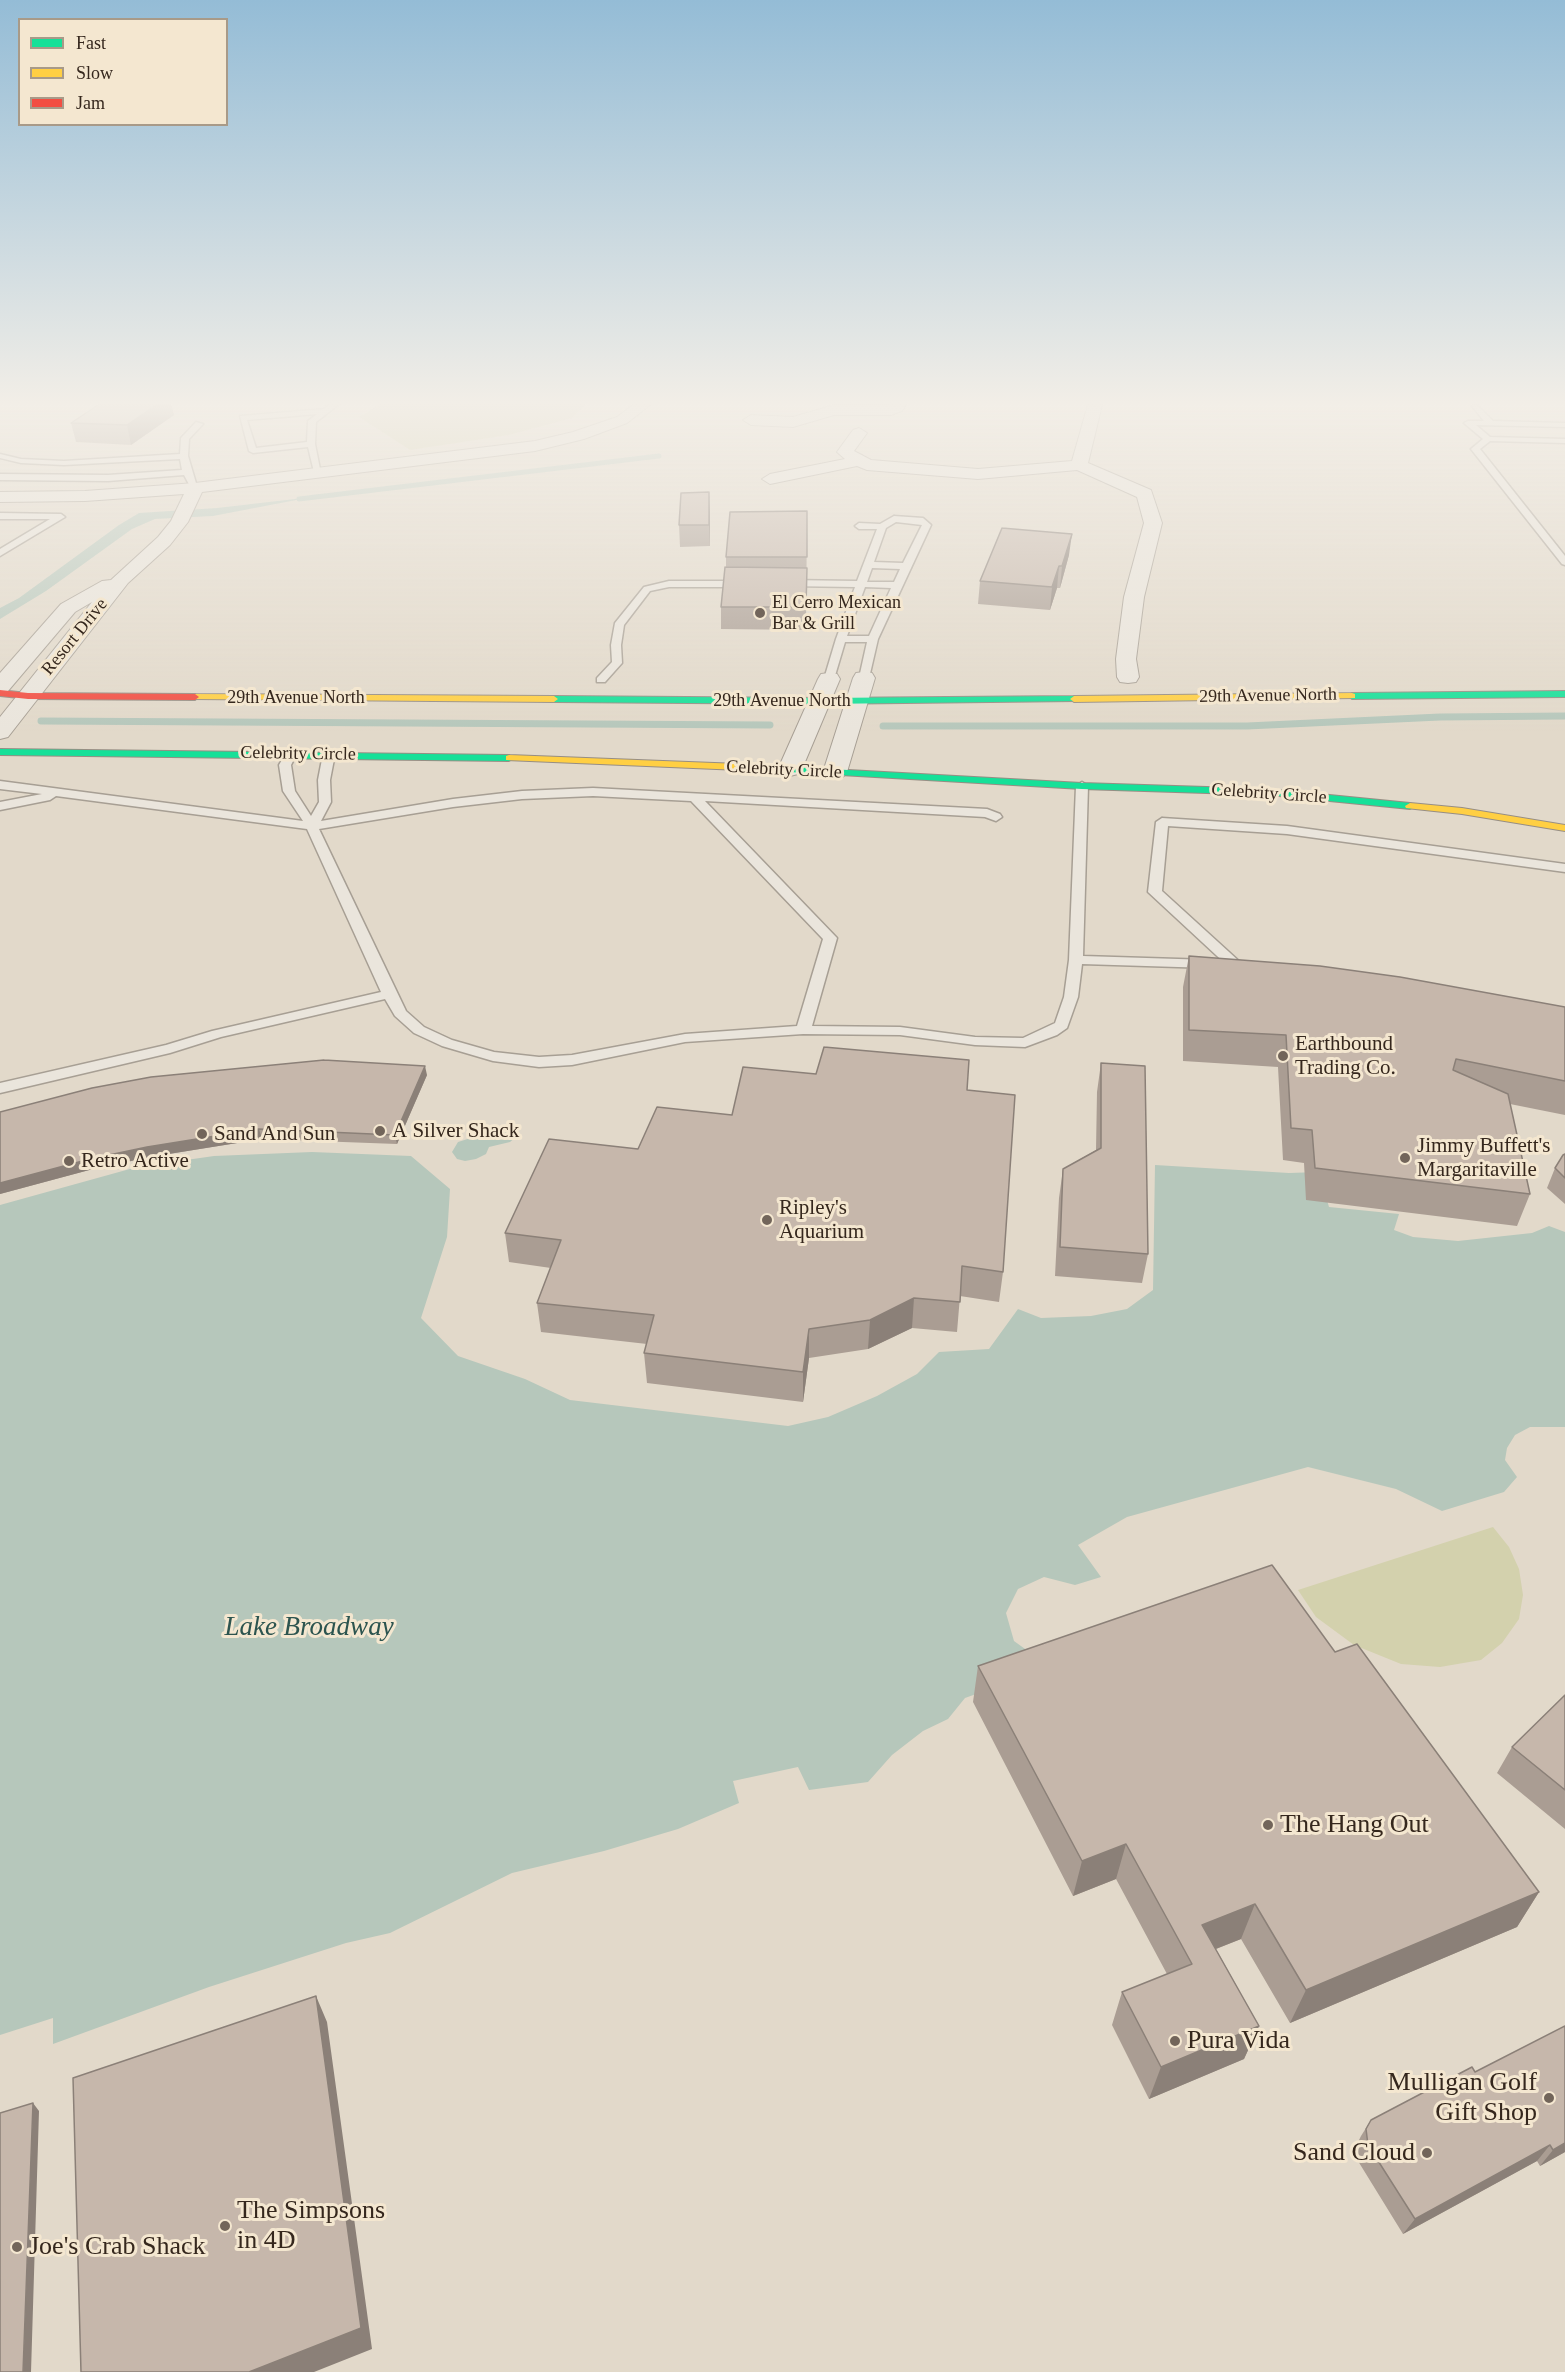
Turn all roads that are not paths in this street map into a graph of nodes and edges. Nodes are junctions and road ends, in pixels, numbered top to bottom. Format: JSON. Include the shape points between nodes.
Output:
{"nodes":[{"id":1,"x":183,"y":512,"type":"edge"},
{"id":2,"x":1150,"y":512,"type":"edge"},
{"id":3,"x":1525,"y":512,"type":"edge"},
{"id":4,"x":0,"y":516,"type":"edge"},
{"id":5,"x":23,"y":517,"type":"junction"},
{"id":6,"x":8,"y":526,"type":"dead end"},
{"id":7,"x":858,"y":526,"type":"dead end"},
{"id":8,"x":882,"y":527,"type":"junction"},
{"id":9,"x":0,"y":553,"type":"edge"},
{"id":10,"x":1565,"y":562,"type":"edge"},
{"id":11,"x":868,"y":565,"type":"junction"},
{"id":12,"x":906,"y":566,"type":"junction"},
{"id":13,"x":121,"y":579,"type":"junction"},
{"id":14,"x":863,"y":583,"type":"junction"},
{"id":15,"x":760,"y":584,"type":"edge"},
{"id":16,"x":771,"y":584,"type":"edge"},
{"id":17,"x":897,"y":585,"type":"junction"},
{"id":18,"x":841,"y":639,"type":"junction"},
{"id":19,"x":873,"y":639,"type":"junction"},
{"id":20,"x":43,"y":675,"type":"junction"},
{"id":21,"x":67,"y":675,"type":"dead end"},
{"id":22,"x":1128,"y":677,"type":"dead end"},
{"id":23,"x":847,"y":678,"type":"junction"},
{"id":24,"x":595,"y":680,"type":"joint"},
{"id":25,"x":625,"y":680,"type":"dead end"},
{"id":26,"x":2,"y":682,"type":"edge"},
{"id":27,"x":1565,"y":694,"type":"edge"},
{"id":28,"x":28,"y":696,"type":"junction"},
{"id":29,"x":819,"y":701,"type":"junction"},
{"id":30,"x":857,"y":701,"type":"junction"},
{"id":31,"x":0,"y":732,"type":"edge"},
{"id":32,"x":0,"y":752,"type":"edge"},
{"id":33,"x":291,"y":753,"type":"junction"},
{"id":34,"x":329,"y":754,"type":"junction"},
{"id":35,"x":790,"y":769,"type":"junction"},
{"id":36,"x":835,"y":772,"type":"junction"},
{"id":37,"x":0,"y":785,"type":"edge"},
{"id":38,"x":1082,"y":786,"type":"junction"},
{"id":39,"x":66,"y":793,"type":"junction"},
{"id":40,"x":693,"y":796,"type":"junction"},
{"id":41,"x":0,"y":806,"type":"edge"},
{"id":42,"x":996,"y":817,"type":"dead end"},
{"id":43,"x":312,"y":826,"type":"junction"},
{"id":44,"x":1565,"y":828,"type":"edge"},
{"id":45,"x":1565,"y":867,"type":"edge"},
{"id":46,"x":1076,"y":960,"type":"junction"},
{"id":47,"x":389,"y":994,"type":"junction"},
{"id":48,"x":802,"y":1030,"type":"junction"},
{"id":49,"x":0,"y":1088,"type":"edge"}],
"edges":[{"from":1,"to":13,"type":"street","name":"Resort Drive","via":[[164,541]]},
{"from":2,"to":22,"type":"street","via":[[1154,523],[1134,597]]},
{"from":3,"to":10,"type":"lane"},
{"from":4,"to":5,"type":"lane"},
{"from":5,"to":6,"type":"lane"},
{"from":5,"to":9,"type":"lane","via":[[61,517]]},
{"from":7,"to":8,"type":"lane"},
{"from":8,"to":11,"type":"lane"},
{"from":8,"to":12,"type":"lane","via":[[894,519],[905,518],[927,525]]},
{"from":11,"to":12,"type":"lane"},
{"from":11,"to":14,"type":"lane"},
{"from":12,"to":17,"type":"lane"},
{"from":13,"to":20,"type":"street","name":"Resort Drive"},
{"from":13,"to":26,"type":"street","name":"Resort Drive","via":[[68,608]]},
{"from":14,"to":16,"type":"lane"},
{"from":14,"to":17,"type":"lane"},
{"from":14,"to":18,"type":"lane"},
{"from":15,"to":24,"type":"lane","via":[[669,584],[647,589],[619,625],[618,663]]},
{"from":17,"to":19,"type":"lane"},
{"from":18,"to":19,"type":"lane"},
{"from":18,"to":23,"type":"lane"},
{"from":19,"to":23,"type":"lane"},
{"from":20,"to":21,"type":"main road"},
{"from":20,"to":26,"type":"main road"},
{"from":20,"to":28,"type":"street","name":"Resort Drive"},
{"from":23,"to":29,"type":"street"},
{"from":23,"to":30,"type":"street"},
{"from":24,"to":25,"type":"main road"},
{"from":26,"to":28,"type":"main road","name":"29th Avenue North"},
{"from":27,"to":30,"type":"main road","name":"29th Avenue North"},
{"from":28,"to":29,"type":"main road","name":"29th Avenue North"},
{"from":28,"to":31,"type":"street"},
{"from":29,"to":30,"type":"main road","name":"29th Avenue North"},
{"from":29,"to":35,"type":"street"},
{"from":30,"to":36,"type":"street"},
{"from":32,"to":33,"type":"main road","name":"Celebrity Circle"},
{"from":33,"to":34,"type":"main road","name":"Celebrity Circle"},
{"from":33,"to":43,"type":"lane","via":[[285,765],[289,791]]},
{"from":34,"to":35,"type":"main road","name":"Celebrity Circle"},
{"from":34,"to":43,"type":"lane","via":[[325,802]]},
{"from":35,"to":36,"type":"main road","name":"Celebrity Circle"},
{"from":36,"to":38,"type":"main road","name":"Celebrity Circle"},
{"from":37,"to":39,"type":"lane"},
{"from":38,"to":44,"type":"main road","name":"Celebrity Circle","via":[[1269,792],[1462,811]]},
{"from":38,"to":46,"type":"lane"},
{"from":39,"to":41,"type":"lane"},
{"from":39,"to":43,"type":"lane"},
{"from":40,"to":42,"type":"lane","via":[[947,810]]},
{"from":40,"to":43,"type":"lane","via":[[593,792],[522,795],[453,802]]},
{"from":40,"to":48,"type":"lane","via":[[830,938]]},
{"from":43,"to":47,"type":"lane"},
{"from":45,"to":46,"type":"lane","via":[[1287,830],[1162,822],[1155,892],[1240,965]]},
{"from":46,"to":48,"type":"lane","via":[[1062,1025],[1025,1043],[900,1031]]},
{"from":47,"to":48,"type":"lane","via":[[400,1013],[419,1030],[493,1056],[539,1062],[612,1054],[685,1038]]},
{"from":47,"to":49,"type":"lane"}]}
